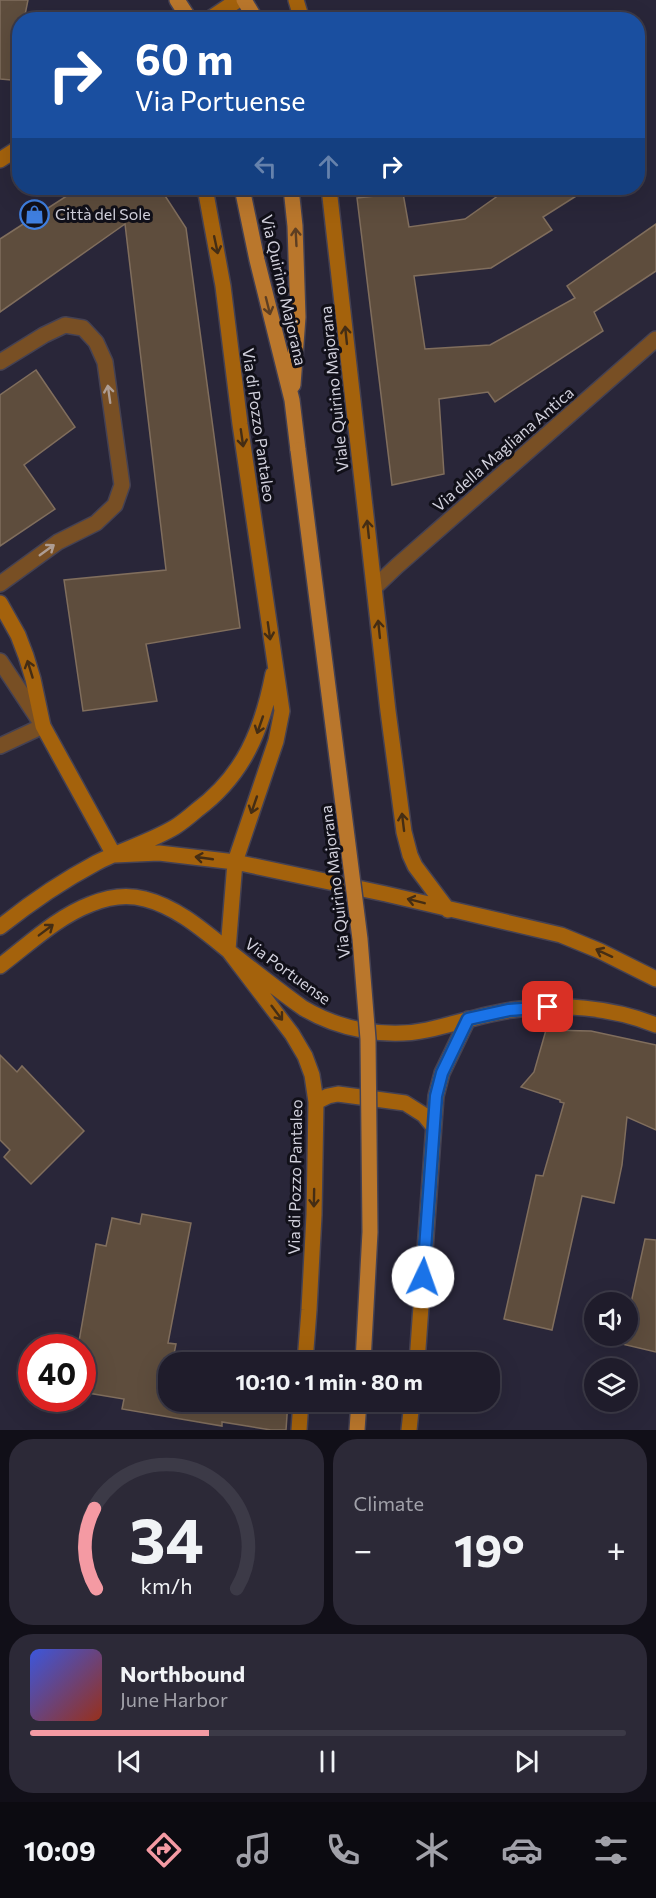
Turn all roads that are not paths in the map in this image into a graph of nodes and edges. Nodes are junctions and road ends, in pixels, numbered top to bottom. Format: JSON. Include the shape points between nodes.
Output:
{"nodes":[{"id":1,"x":238,"y":0,"type":"edge"},
{"id":2,"x":220,"y":12,"type":"edge"},
{"id":3,"x":206,"y":195,"type":"edge"},
{"id":4,"x":243,"y":195,"type":"edge"},
{"id":5,"x":292,"y":195,"type":"edge"},
{"id":6,"x":330,"y":195,"type":"edge"},
{"id":7,"x":656,"y":339,"type":"edge"},
{"id":8,"x":0,"y":362,"type":"edge"},
{"id":9,"x":292,"y":400,"type":"junction"},
{"id":10,"x":0,"y":584,"type":"edge"},
{"id":11,"x":375,"y":587,"type":"junction"},
{"id":12,"x":0,"y":603,"type":"edge"},
{"id":13,"x":0,"y":661,"type":"edge"},
{"id":14,"x":274,"y":668,"type":"junction"},
{"id":15,"x":43,"y":726,"type":"junction"},
{"id":16,"x":0,"y":746,"type":"edge"},
{"id":17,"x":114,"y":855,"type":"junction"},
{"id":18,"x":235,"y":862,"type":"junction"},
{"id":19,"x":448,"y":910,"type":"junction"},
{"id":20,"x":0,"y":927,"type":"edge"},
{"id":21,"x":228,"y":950,"type":"junction"},
{"id":22,"x":0,"y":966,"type":"edge"},
{"id":23,"x":656,"y":979,"type":"edge"},
{"id":24,"x":468,"y":1019,"type":"junction"},
{"id":25,"x":656,"y":1025,"type":"edge"},
{"id":26,"x":316,"y":1102,"type":"junction"},
{"id":27,"x":433,"y":1126,"type":"junction"},
{"id":28,"x":306,"y":1352,"type":"edge"},
{"id":29,"x":364,"y":1352,"type":"edge"},
{"id":30,"x":418,"y":1352,"type":"edge"},
{"id":31,"x":300,"y":1412,"type":"edge"},
{"id":32,"x":358,"y":1412,"type":"edge"},
{"id":33,"x":411,"y":1412,"type":"edge"},
{"id":34,"x":299,"y":1430,"type":"edge"},
{"id":35,"x":357,"y":1430,"type":"edge"},
{"id":36,"x":409,"y":1430,"type":"edge"}],
"edges":[{"from":1,"to":2,"type":"street"},
{"from":3,"to":14,"type":"street","name":"Via di Pozzo Pantaleo","one_way":true,"via":[[223,286]]},
{"from":4,"to":9,"type":"main road","name":"Via Quirino Majorana","one_way":true},
{"from":9,"to":5,"type":"main road","name":"Via Quirino Majorana","one_way":true,"via":[[298,317]]},
{"from":11,"to":6,"type":"street","name":"Viale Quirino Majorana","one_way":true},
{"from":7,"to":11,"type":"street","name":"Via della Magliana Antica"},
{"from":10,"to":8,"type":"street","one_way":true,"via":[[58,542],[96,523],[115,505],[122,485],[105,362],[96,342],[83,328],[65,325]]},
{"from":9,"to":29,"type":"main road","name":"Via Quirino Majorana","bridge":true,"via":[[359,928],[368,1039],[370,1232]]},
{"from":19,"to":11,"type":"street","one_way":true,"via":[[415,867],[404,832]]},
{"from":15,"to":12,"type":"street","one_way":true,"via":[[26,656]]},
{"from":13,"to":15,"type":"street"},
{"from":14,"to":17,"type":"street","name":"Via di Pozzo Pantaleo","one_way":true,"via":[[256,736],[229,779],[176,826]]},
{"from":14,"to":18,"type":"street","name":"Via di Pozzo Pantaleo","one_way":true,"via":[[281,699],[280,728]]},
{"from":15,"to":16,"type":"street"},
{"from":15,"to":17,"type":"street"},
{"from":18,"to":17,"type":"street","one_way":true,"via":[[159,853]]},
{"from":17,"to":20,"type":"street","via":[[56,887]]},
{"from":19,"to":18,"type":"street","one_way":true},
{"from":18,"to":21,"type":"street","name":"Via di Pozzo Pantaleo"},
{"from":23,"to":19,"type":"street","one_way":true,"via":[[561,935]]},
{"from":22,"to":21,"type":"street","name":"Via Portuense","one_way":true,"via":[[70,914],[116,897],[144,898],[163,905]]},
{"from":21,"to":24,"type":"street","name":"Via Portuense","via":[[303,1008],[334,1023],[398,1033]]},
{"from":21,"to":26,"type":"street","name":"Via di Pozzo Pantaleo","one_way":true,"via":[[298,1044],[309,1066]]},
{"from":24,"to":25,"type":"street","name":"Via Portuense","via":[[509,1010],[558,1007],[607,1011]]},
{"from":24,"to":27,"type":"street","via":[[442,1073]]},
{"from":26,"to":27,"type":"street","via":[[339,1094],[405,1103]]},
{"from":26,"to":28,"type":"street","name":"Via di Pozzo Pantaleo","one_way":true},
{"from":27,"to":30,"type":"street"},
{"from":31,"to":34,"type":"street"},
{"from":32,"to":35,"type":"main road"},
{"from":33,"to":36,"type":"street"}]}
